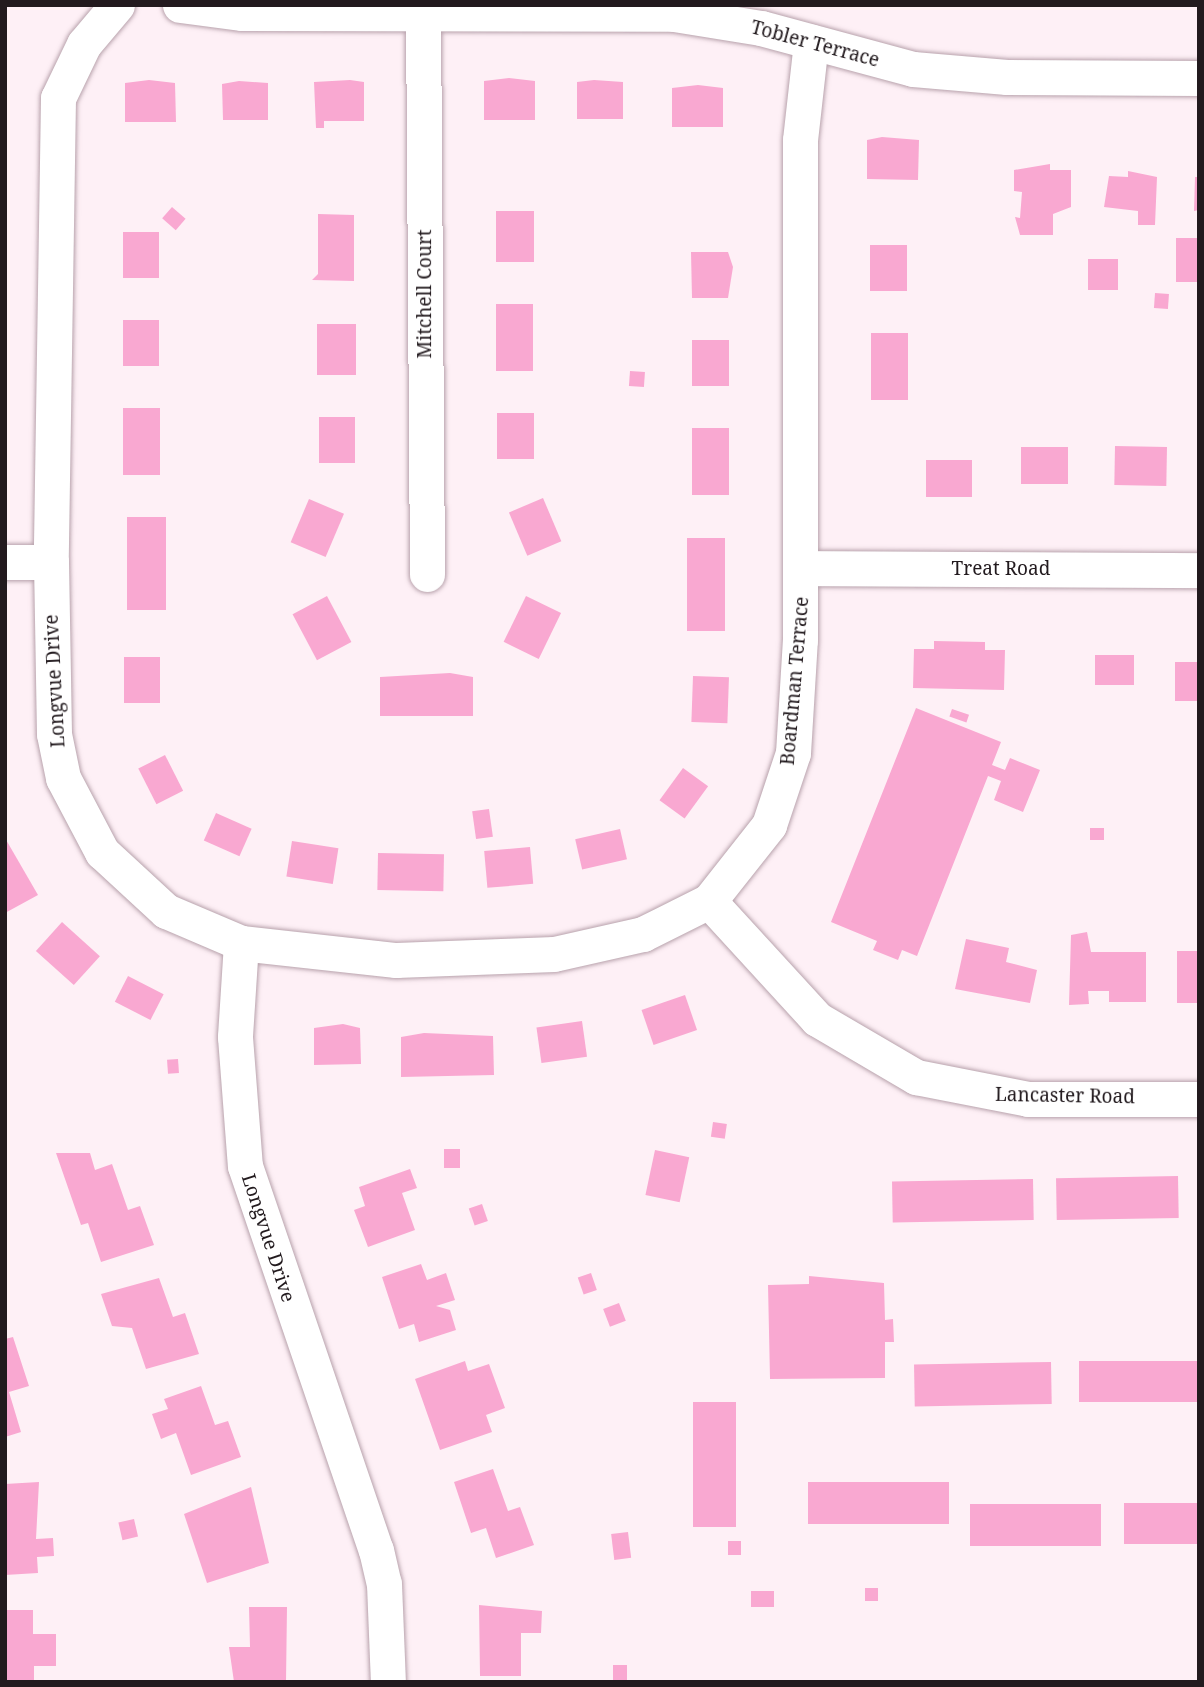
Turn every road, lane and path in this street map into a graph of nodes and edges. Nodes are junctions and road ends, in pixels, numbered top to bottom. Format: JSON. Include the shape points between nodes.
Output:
{"nodes":[{"id":1,"x":117,"y":5,"type":"edge"},
{"id":2,"x":180,"y":5,"type":"edge"},
{"id":3,"x":423,"y":13,"type":"junction"},
{"id":4,"x":811,"y":42,"type":"junction"},
{"id":5,"x":1199,"y":78,"type":"edge"},
{"id":6,"x":5,"y":562,"type":"edge"},
{"id":7,"x":51,"y":562,"type":"junction"},
{"id":8,"x":803,"y":568,"type":"junction"},
{"id":9,"x":1199,"y":570,"type":"edge"},
{"id":10,"x":427,"y":574,"type":"dead end"},
{"id":11,"x":709,"y":901,"type":"junction"},
{"id":12,"x":241,"y":943,"type":"junction"},
{"id":13,"x":1199,"y":1099,"type":"edge"},
{"id":14,"x":388,"y":1682,"type":"edge"}],
"edges":[{"from":1,"to":7,"type":"street","name":"Longvue Drive","via":[[84,44],[58,98]]},
{"from":2,"to":3,"type":"street","name":"Tobler Terrace","via":[[242,13]]},
{"from":3,"to":4,"type":"street","name":"Tobler Terrace","via":[[674,14]]},
{"from":3,"to":10,"type":"street","name":"Mitchell Court"},
{"from":4,"to":5,"type":"street","name":"Tobler Terrace","via":[[955,73]]},
{"from":4,"to":8,"type":"street","name":"Boardman Terrace","via":[[800,140]]},
{"from":6,"to":7,"type":"street"},
{"from":7,"to":12,"type":"street","name":"Longvue Drive","via":[[54,734],[78,815],[131,884],[166,911]]},
{"from":8,"to":9,"type":"street","name":"Treat Road"},
{"from":8,"to":11,"type":"street","name":"Boardman Terrace","via":[[793,753],[783,791],[750,857]]},
{"from":11,"to":12,"type":"street","name":"Boardman Terrace","via":[[643,934],[554,954],[396,960]]},
{"from":11,"to":13,"type":"street","name":"Lancaster Road","via":[[817,1019],[916,1077],[1016,1098]]},
{"from":12,"to":14,"type":"street","name":"Longvue Drive","via":[[235,1037],[245,1166],[376,1550],[386,1606]]}]}
